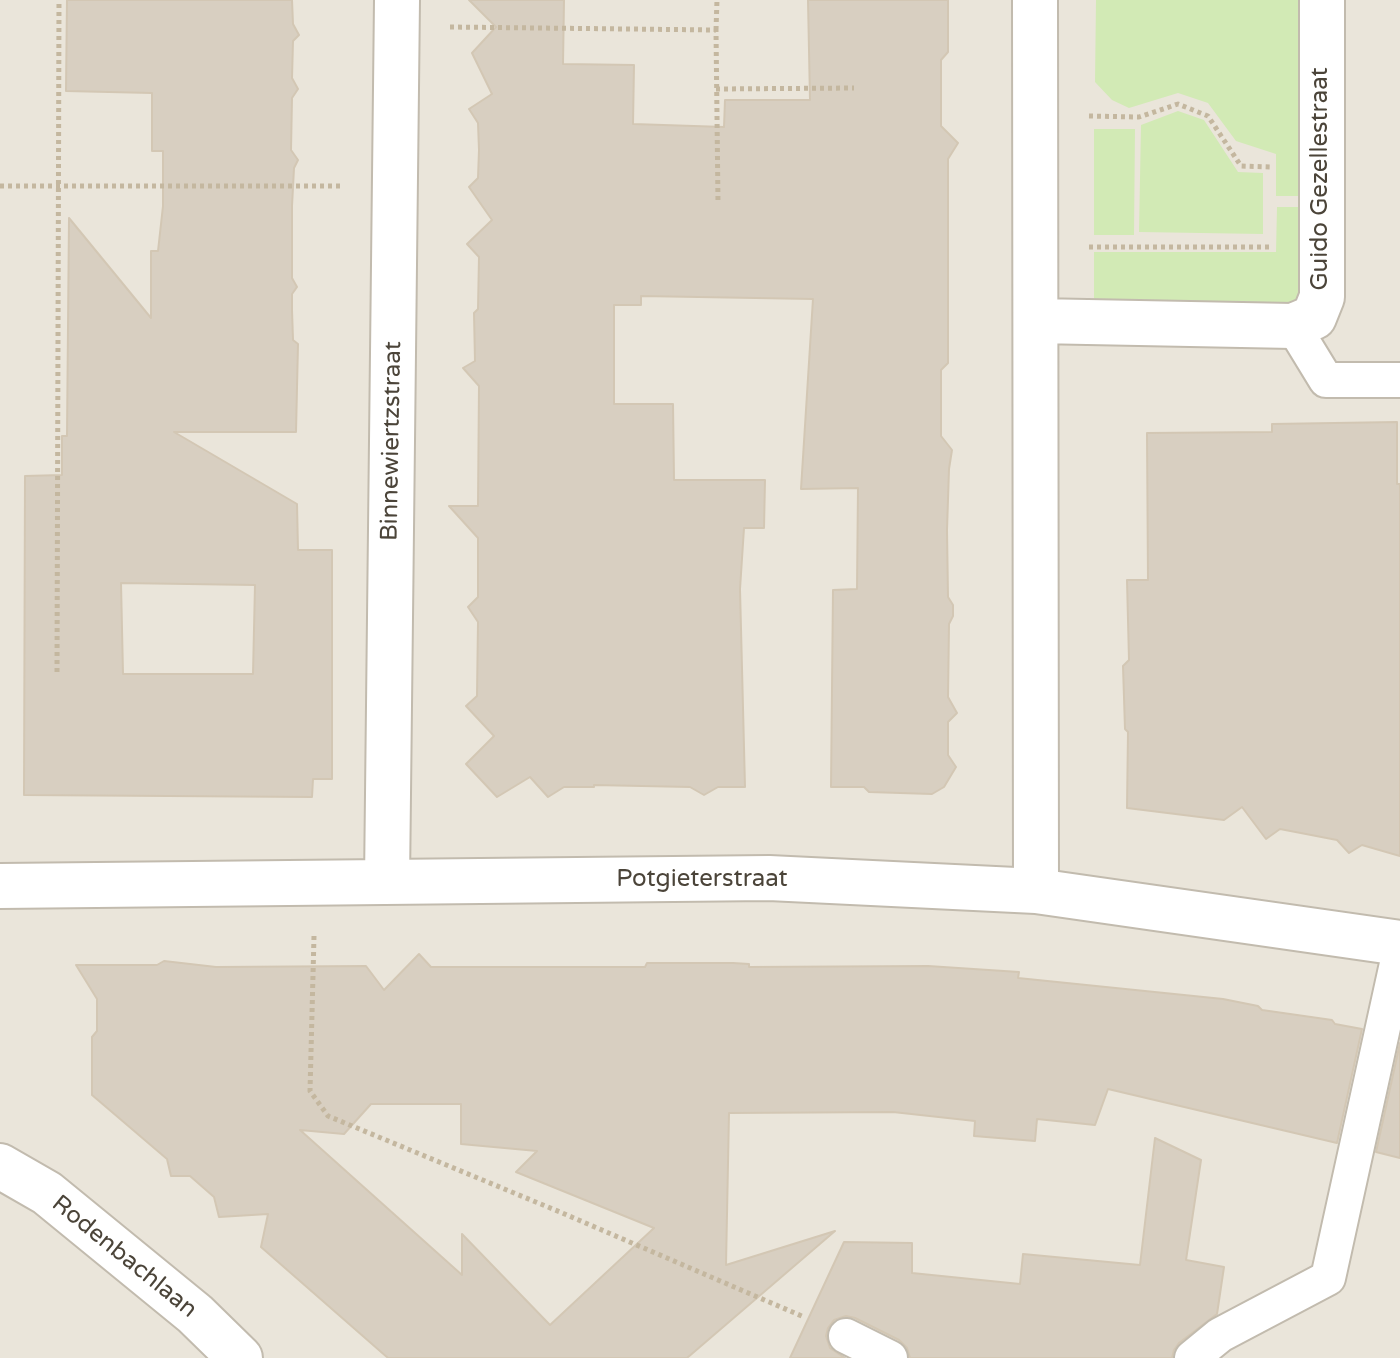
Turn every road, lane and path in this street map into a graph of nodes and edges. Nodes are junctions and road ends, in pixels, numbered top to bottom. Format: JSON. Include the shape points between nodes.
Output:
{"nodes":[{"id":1,"x":59,"y":0,"type":"edge"},
{"id":2,"x":717,"y":0,"type":"edge"},
{"id":3,"x":1035,"y":0,"type":"edge"},
{"id":4,"x":1322,"y":0,"type":"edge"},
{"id":5,"x":397,"y":13,"type":"edge"},
{"id":6,"x":716,"y":30,"type":"junction"},
{"id":7,"x":854,"y":88,"type":"dead end"},
{"id":8,"x":716,"y":89,"type":"junction"},
{"id":9,"x":1036,"y":114,"type":"junction"},
{"id":10,"x":0,"y":186,"type":"edge"},
{"id":11,"x":59,"y":186,"type":"junction"},
{"id":12,"x":395,"y":186,"type":"junction"},
{"id":13,"x":718,"y":203,"type":"dead end"},
{"id":14,"x":1322,"y":203,"type":"junction"},
{"id":15,"x":1270,"y":233,"type":"dead end"},
{"id":16,"x":1036,"y":247,"type":"junction"},
{"id":17,"x":1036,"y":321,"type":"junction"},
{"id":18,"x":1293,"y":326,"type":"junction"},
{"id":19,"x":1400,"y":380,"type":"edge"},
{"id":20,"x":57,"y":672,"type":"dead end"},
{"id":21,"x":387,"y":882,"type":"junction"},
{"id":22,"x":315,"y":883,"type":"junction"},
{"id":23,"x":0,"y":886,"type":"edge"},
{"id":24,"x":1036,"y":891,"type":"junction"},
{"id":25,"x":1400,"y":943,"type":"edge"},
{"id":26,"x":1400,"y":950,"type":"edge"},
{"id":27,"x":0,"y":1166,"type":"edge"},
{"id":28,"x":846,"y":1336,"type":"joint"},
{"id":29,"x":240,"y":1358,"type":"edge"},
{"id":30,"x":890,"y":1358,"type":"edge"},
{"id":31,"x":1192,"y":1358,"type":"edge"}],
"edges":[{"from":1,"to":11,"type":"path"},
{"from":2,"to":6,"type":"path"},
{"from":3,"to":9,"type":"street"},
{"from":4,"to":14,"type":"street","name":"Guido Gezellestraat"},
{"from":5,"to":6,"type":"path"},
{"from":5,"to":12,"type":"street","name":"Binnewiertzstraat"},
{"from":6,"to":8,"type":"path"},
{"from":7,"to":8,"type":"path"},
{"from":8,"to":13,"type":"path"},
{"from":9,"to":14,"type":"path","via":[[1139,117],[1178,104],[1208,116],[1241,166],[1270,166],[1270,203]]},
{"from":9,"to":16,"type":"street"},
{"from":10,"to":11,"type":"path"},
{"from":11,"to":12,"type":"path"},
{"from":11,"to":20,"type":"path"},
{"from":12,"to":21,"type":"street","name":"Binnewiertzstraat"},
{"from":14,"to":18,"type":"street","name":"Guido Gezellestraat","via":[[1322,297],[1314,317]]},
{"from":15,"to":16,"type":"path","via":[[1270,248]]},
{"from":16,"to":17,"type":"street"},
{"from":17,"to":18,"type":"street"},
{"from":17,"to":24,"type":"street"},
{"from":18,"to":19,"type":"lane","via":[[1326,380]]},
{"from":21,"to":22,"type":"street","name":"Potgieterstraat"},
{"from":21,"to":24,"type":"street","name":"Potgieterstraat","via":[[769,878]]},
{"from":22,"to":23,"type":"street","name":"Potgieterstraat"},
{"from":22,"to":28,"type":"path","via":[[310,1091],[328,1116]]},
{"from":24,"to":25,"type":"street","name":"Potgieterstraat"},
{"from":26,"to":31,"type":"lane","via":[[1328,1278],[1220,1335]]},
{"from":27,"to":29,"type":"street","name":"Rodenbachlaan","via":[[47,1193],[195,1314]]},
{"from":28,"to":30,"type":"lane"}]}
